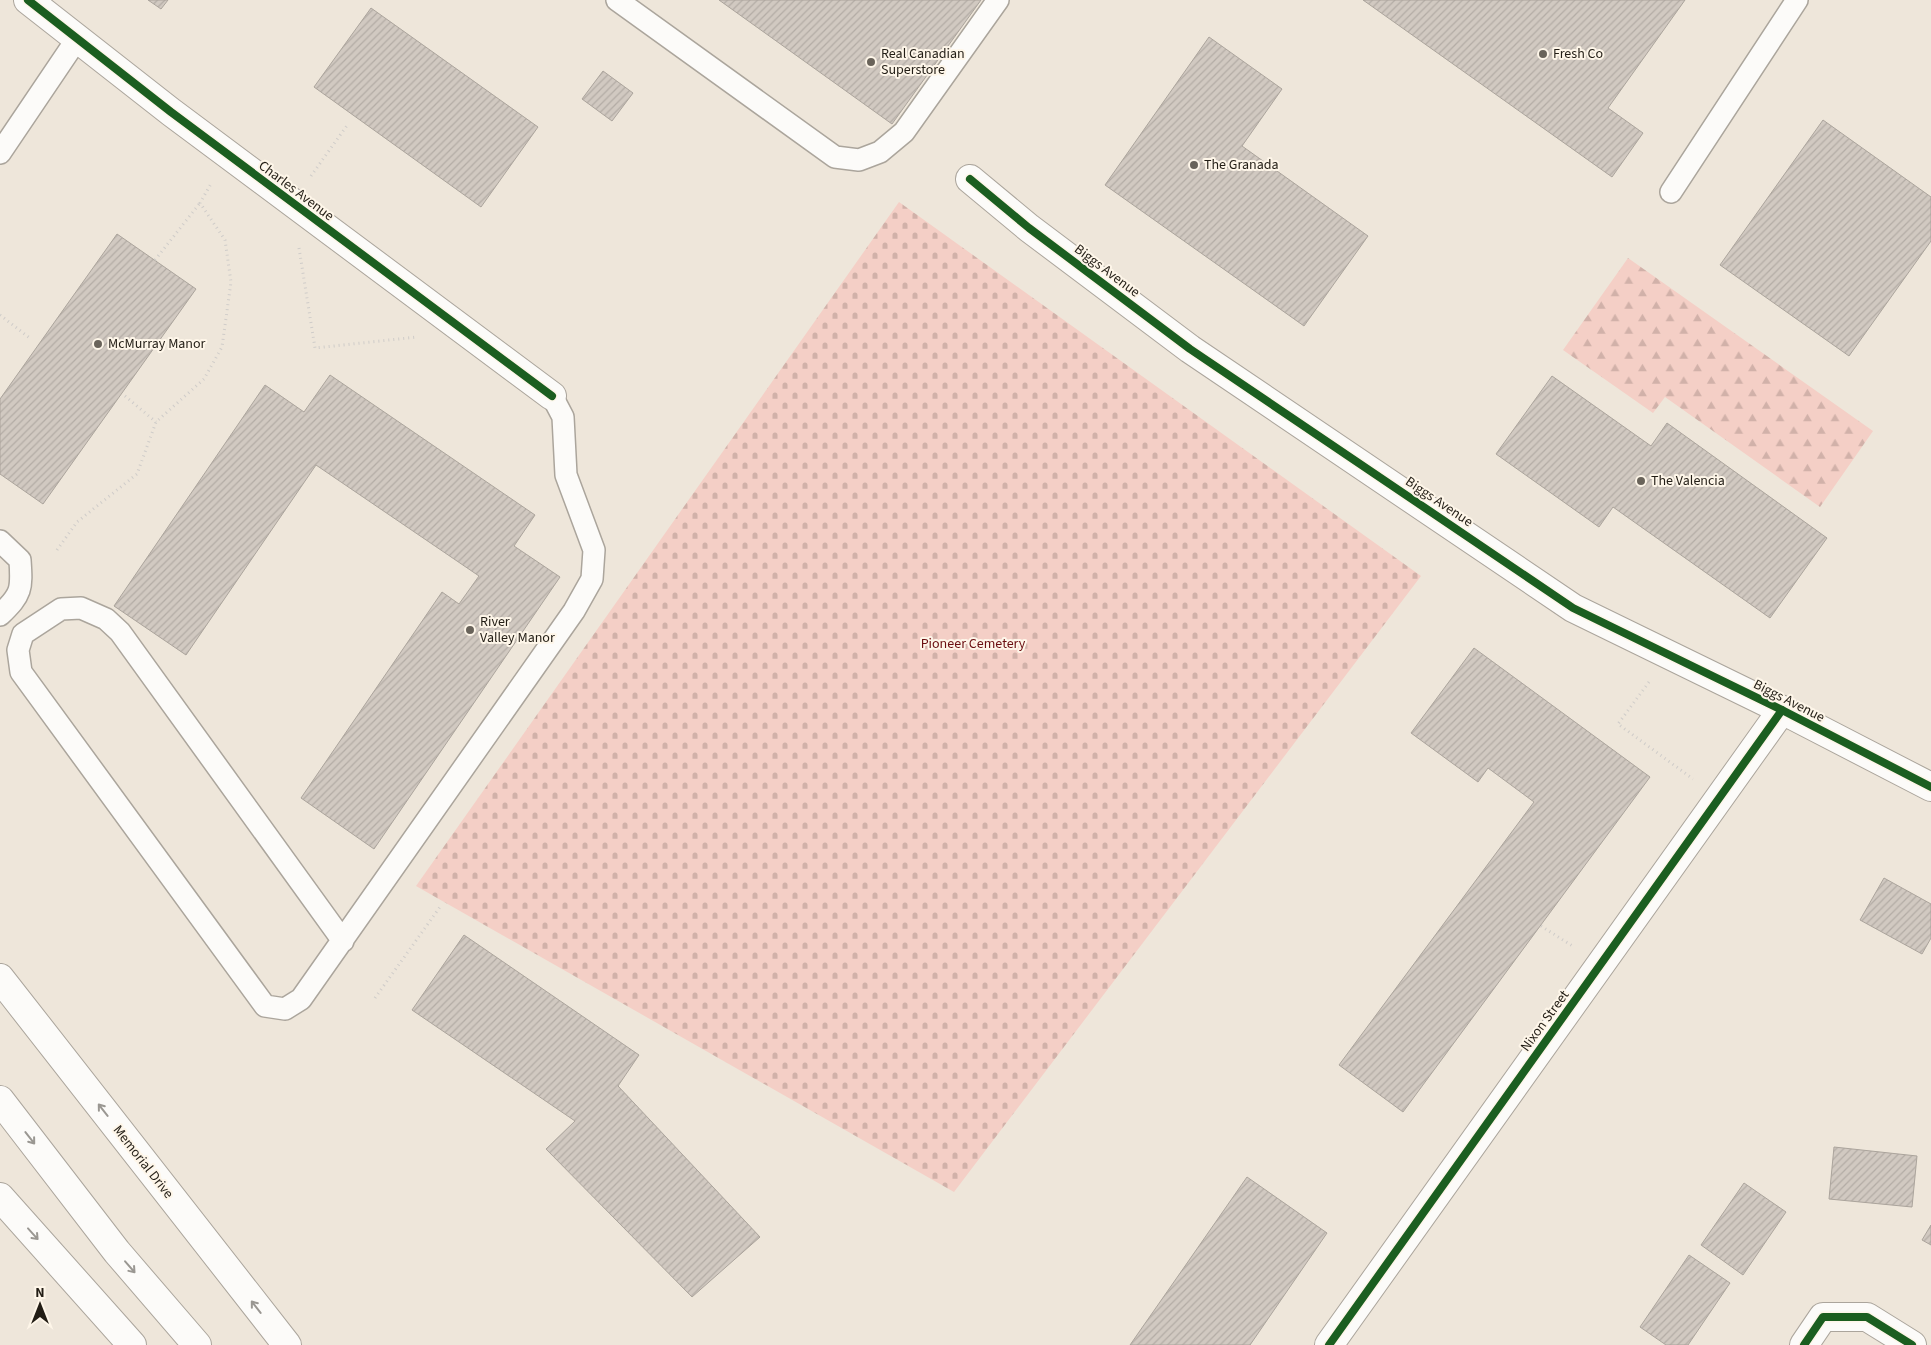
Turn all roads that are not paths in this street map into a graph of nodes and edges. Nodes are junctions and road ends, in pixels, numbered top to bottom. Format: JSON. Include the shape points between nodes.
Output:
{"nodes":[{"id":1,"x":28,"y":0,"type":"edge"},
{"id":2,"x":617,"y":0,"type":"edge"},
{"id":3,"x":998,"y":0,"type":"edge"},
{"id":4,"x":1797,"y":0,"type":"edge"},
{"id":5,"x":77,"y":39,"type":"junction"},
{"id":6,"x":0,"y":152,"type":"edge"},
{"id":7,"x":970,"y":179,"type":"dead end"},
{"id":8,"x":1671,"y":192,"type":"dead end"},
{"id":9,"x":552,"y":396,"type":"joint"},
{"id":10,"x":0,"y":541,"type":"edge"},
{"id":11,"x":0,"y":615,"type":"edge"},
{"id":12,"x":1782,"y":710,"type":"junction"},
{"id":13,"x":1931,"y":788,"type":"edge"},
{"id":14,"x":343,"y":940,"type":"junction"},
{"id":15,"x":0,"y":978,"type":"edge"},
{"id":16,"x":0,"y":1100,"type":"edge"},
{"id":17,"x":0,"y":1197,"type":"edge"},
{"id":18,"x":132,"y":1345,"type":"edge"},
{"id":19,"x":197,"y":1345,"type":"edge"},
{"id":20,"x":286,"y":1345,"type":"edge"},
{"id":21,"x":1329,"y":1345,"type":"edge"},
{"id":22,"x":1804,"y":1345,"type":"edge"},
{"id":23,"x":1912,"y":1345,"type":"edge"}],
"edges":[{"from":1,"to":5,"type":"main road","name":"Charles Avenue"},
{"from":2,"to":3,"type":"lane","via":[[834,157],[859,160],[880,152],[904,132]]},
{"from":4,"to":8,"type":"lane"},
{"from":5,"to":6,"type":"lane"},
{"from":5,"to":9,"type":"main road","name":"Charles Avenue","via":[[228,156]]},
{"from":7,"to":12,"type":"main road","name":"Biggs Avenue","via":[[1029,228],[1190,349],[1573,608]]},
{"from":9,"to":14,"type":"lane","via":[[564,417],[566,475],[594,550],[592,579],[574,611]]},
{"from":10,"to":11,"type":"lane","via":[[20,560],[21,583],[16,600]]},
{"from":12,"to":13,"type":"main road","name":"Biggs Avenue"},
{"from":12,"to":21,"type":"main road","name":"Nixon Street"},
{"from":14,"to":14,"type":"lane","via":[[302,999],[285,1009],[265,1006],[21,672],[18,650],[23,634],[61,610],[81,608],[106,619],[120,632]]},
{"from":20,"to":15,"type":"main road","name":"Memorial Drive","one_way":true},
{"from":16,"to":19,"type":"main road","one_way":true,"via":[[117,1252]]},
{"from":17,"to":18,"type":"main road","one_way":true},
{"from":22,"to":23,"type":"main road","via":[[1823,1317],[1867,1317]]}]}
